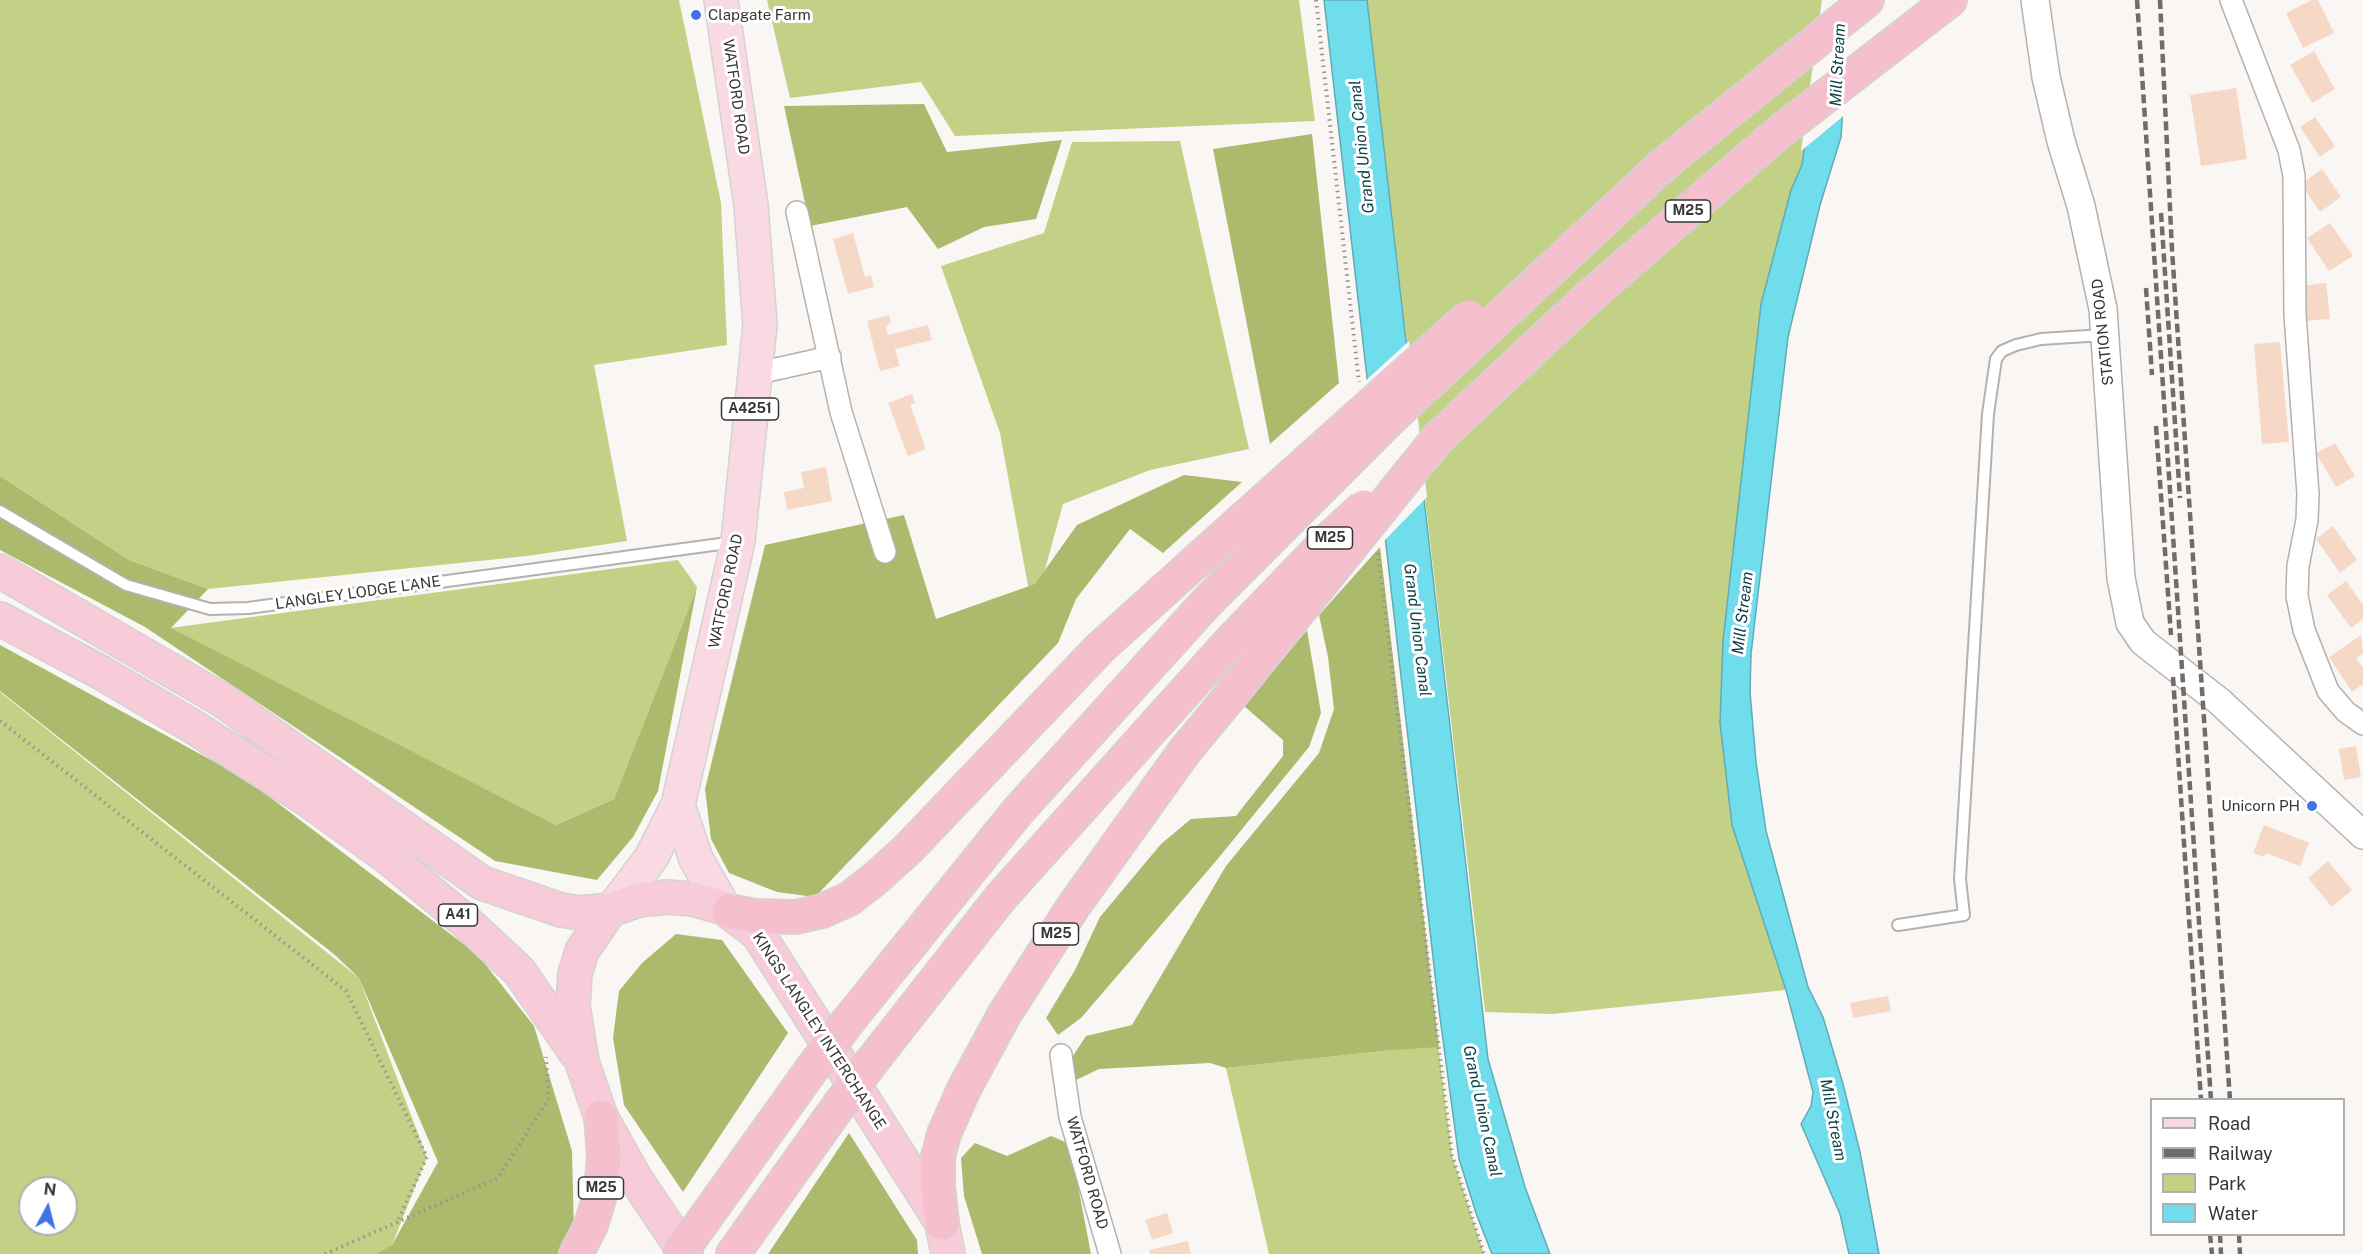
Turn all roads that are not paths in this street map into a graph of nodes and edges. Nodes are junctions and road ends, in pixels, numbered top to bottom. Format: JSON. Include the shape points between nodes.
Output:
{"nodes":[{"id":1,"x":721,"y":0,"type":"edge"},
{"id":2,"x":1867,"y":0,"type":"edge"},
{"id":3,"x":1950,"y":0,"type":"edge"},
{"id":4,"x":2035,"y":0,"type":"edge"},
{"id":5,"x":2231,"y":0,"type":"edge"},
{"id":6,"x":1664,"y":164,"type":"junction"},
{"id":7,"x":798,"y":212,"type":"dead end"},
{"id":8,"x":2107,"y":334,"type":"junction"},
{"id":9,"x":830,"y":357,"type":"junction"},
{"id":10,"x":754,"y":374,"type":"junction"},
{"id":11,"x":1438,"y":438,"type":"junction"},
{"id":12,"x":0,"y":511,"type":"edge"},
{"id":13,"x":738,"y":541,"type":"junction"},
{"id":14,"x":885,"y":552,"type":"dead end"},
{"id":15,"x":0,"y":571,"type":"edge"},
{"id":16,"x":0,"y":619,"type":"edge"},
{"id":17,"x":2363,"y":724,"type":"edge"},
{"id":18,"x":678,"y":804,"type":"junction"},
{"id":19,"x":2363,"y":835,"type":"edge"},
{"id":20,"x":612,"y":909,"type":"junction"},
{"id":21,"x":726,"y":909,"type":"junction"},
{"id":22,"x":1898,"y":925,"type":"dead end"},
{"id":23,"x":1061,"y":1055,"type":"dead end"},
{"id":24,"x":582,"y":1062,"type":"junction"},
{"id":25,"x":601,"y":1117,"type":"junction"},
{"id":26,"x":947,"y":1245,"type":"edge"},
{"id":27,"x":576,"y":1254,"type":"edge"},
{"id":28,"x":679,"y":1254,"type":"edge"},
{"id":29,"x":686,"y":1254,"type":"edge"},
{"id":30,"x":733,"y":1254,"type":"edge"},
{"id":31,"x":1110,"y":1254,"type":"edge"}],
"edges":[{"from":1,"to":10,"type":"main road","name":"WATFORD ROAD","number":"A4251","via":[[751,205],[759,325]]},
{"from":2,"to":6,"type":"highway","number":"M25"},
{"from":3,"to":11,"type":"highway","number":"M25","via":[[1777,134],[1590,296]]},
{"from":4,"to":8,"type":"street","name":"STATION ROAD","via":[[2046,78],[2096,264]]},
{"from":5,"to":17,"type":"street","via":[[2289,150],[2294,176],[2295,315],[2308,494],[2297,596],[2304,630],[2328,691]]},
{"from":6,"to":21,"type":"highway","number":"M25","bridge":true,"via":[[1540,254],[1192,565],[1100,648],[908,849],[849,899],[822,911],[796,916],[755,916]]},
{"from":6,"to":28,"type":"highway","number":"M25","bridge":true,"via":[[1389,420],[1207,602],[1018,811],[849,1020]]},
{"from":7,"to":9,"type":"street"},
{"from":8,"to":19,"type":"street","name":"STATION ROAD","via":[[2125,607],[2130,623],[2143,642],[2219,701]]},
{"from":8,"to":22,"type":"lane","via":[[2032,341],[2002,351],[1996,359],[1988,414],[1960,879],[1964,915]]},
{"from":9,"to":10,"type":"street"},
{"from":9,"to":14,"type":"street","via":[[841,412]]},
{"from":10,"to":13,"type":"main road","name":"WATFORD ROAD","number":"A4251"},
{"from":11,"to":26,"type":"highway","number":"M25","bridge":true,"via":[[1184,752],[1073,907],[1004,1015],[964,1089],[938,1157]]},
{"from":11,"to":30,"type":"highway","number":"M25","bridge":true,"via":[[1328,540],[1228,644],[1001,897],[873,1060]]},
{"from":12,"to":13,"type":"lane","name":"LANGLEY LODGE LANE","via":[[126,585],[210,609],[248,608]]},
{"from":13,"to":18,"type":"main road","name":"WATFORD ROAD","number":"A4251"},
{"from":15,"to":20,"type":"highway","number":"A41","via":[[222,700],[482,883],[561,910],[581,913]]},
{"from":16,"to":24,"type":"highway","number":"A41","via":[[192,726],[305,798],[390,859],[519,971]]},
{"from":18,"to":20,"type":"main road","name":"WATFORD ROAD","number":"A4251","via":[[651,858]]},
{"from":18,"to":21,"type":"main road","via":[[696,859]]},
{"from":20,"to":21,"type":"highway","name":"KINGS LANGLEY INTERCHANGE","via":[[639,900],[667,897],[693,899]]},
{"from":20,"to":24,"type":"highway","via":[[582,951],[575,975],[574,1014]]},
{"from":21,"to":26,"type":"highway","name":"KINGS LANGLEY INTERCHANGE","via":[[758,934]]},
{"from":23,"to":31,"type":"street","name":"WATFORD ROAD","via":[[1070,1117]]},
{"from":24,"to":25,"type":"highway"},
{"from":25,"to":27,"type":"highway","number":"M25","via":[[601,1192],[591,1225]]},
{"from":25,"to":29,"type":"highway","via":[[635,1178]]}]}
